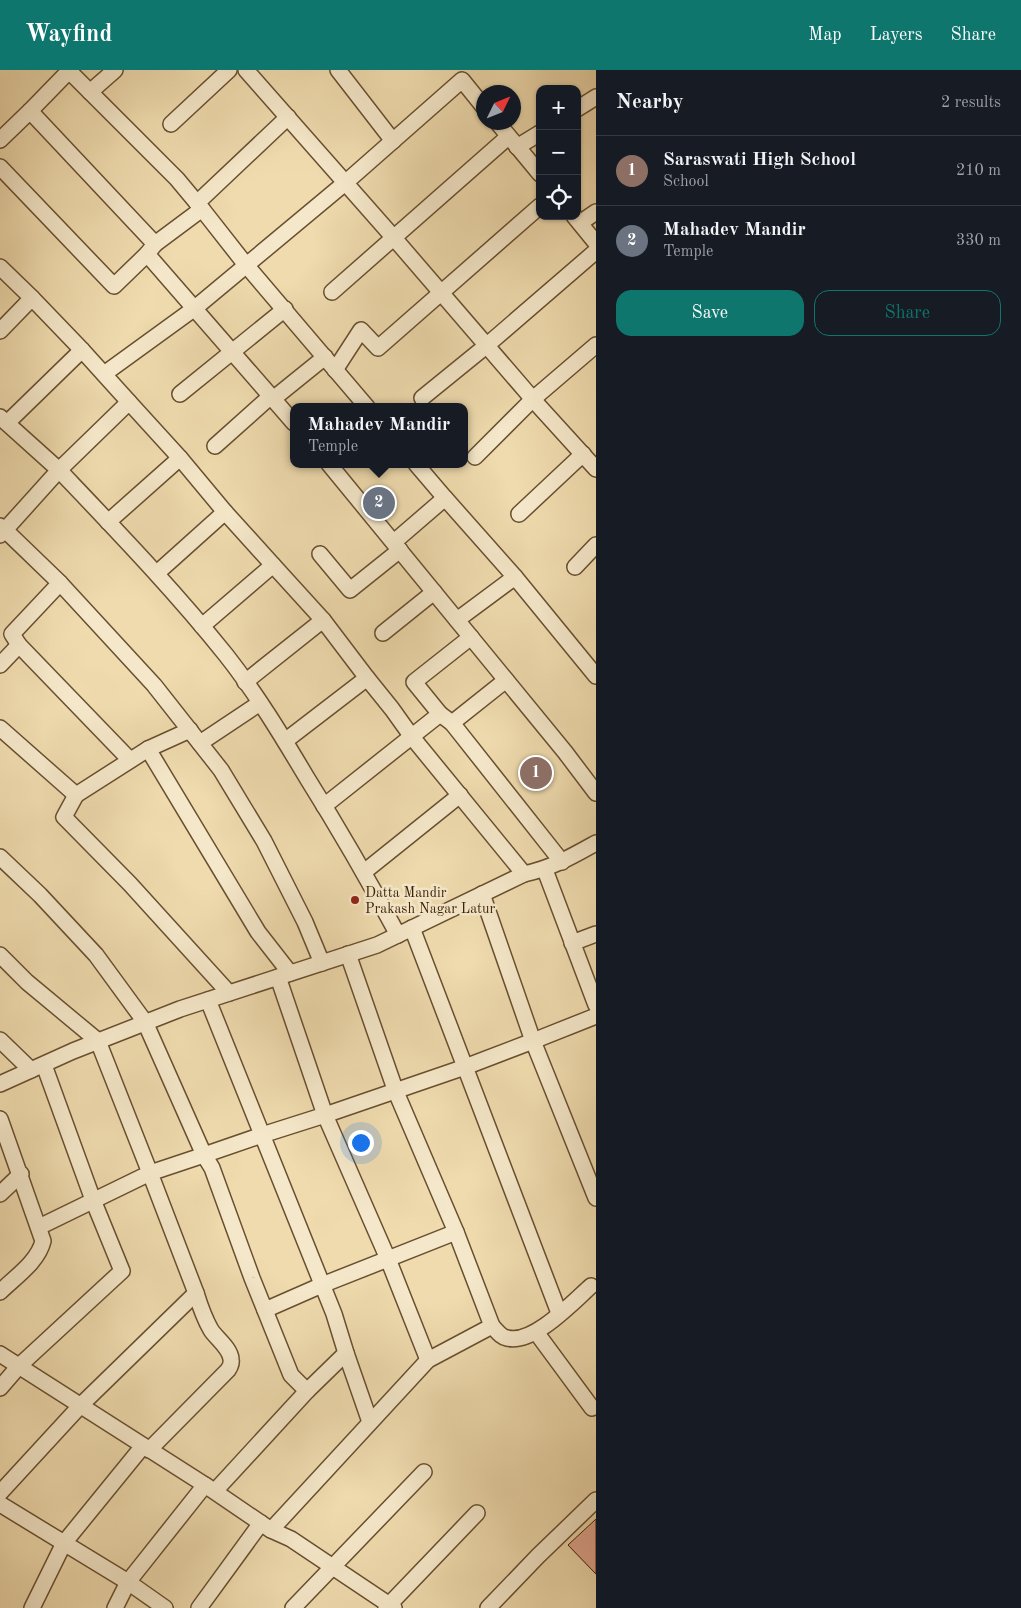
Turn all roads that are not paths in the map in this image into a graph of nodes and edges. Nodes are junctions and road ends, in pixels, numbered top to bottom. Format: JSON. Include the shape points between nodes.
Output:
{"nodes":[{"id":1,"x":115,"y":70,"type":"edge"},
{"id":2,"x":230,"y":70,"type":"edge"},
{"id":3,"x":246,"y":70,"type":"edge"},
{"id":4,"x":338,"y":70,"type":"edge"},
{"id":5,"x":69,"y":71,"type":"edge"},
{"id":6,"x":458,"y":75,"type":"edge"},
{"id":7,"x":90,"y":92,"type":"junction"},
{"id":8,"x":476,"y":96,"type":"edge"},
{"id":9,"x":596,"y":97,"type":"edge"},
{"id":10,"x":581,"y":106,"type":"edge"},
{"id":11,"x":30,"y":111,"type":"junction"},
{"id":12,"x":288,"y":117,"type":"junction"},
{"id":13,"x":171,"y":124,"type":"dead end"},
{"id":14,"x":503,"y":130,"type":"edge"},
{"id":15,"x":536,"y":134,"type":"edge"},
{"id":16,"x":0,"y":140,"type":"edge"},
{"id":17,"x":393,"y":141,"type":"junction"},
{"id":18,"x":513,"y":142,"type":"junction"},
{"id":19,"x":0,"y":167,"type":"edge"},
{"id":20,"x":536,"y":169,"type":"edge"},
{"id":21,"x":345,"y":183,"type":"junction"},
{"id":22,"x":200,"y":206,"type":"junction"},
{"id":23,"x":536,"y":210,"type":"edge"},
{"id":24,"x":596,"y":212,"type":"edge"},
{"id":25,"x":581,"y":218,"type":"edge"},
{"id":26,"x":577,"y":220,"type":"edge"},
{"id":27,"x":394,"y":238,"type":"junction"},
{"id":28,"x":596,"y":243,"type":"edge"},
{"id":29,"x":151,"y":249,"type":"junction"},
{"id":30,"x":596,"y":251,"type":"edge"},
{"id":31,"x":246,"y":265,"type":"junction"},
{"id":32,"x":0,"y":267,"type":"edge"},
{"id":33,"x":332,"y":292,"type":"dead end"},
{"id":34,"x":441,"y":293,"type":"junction"},
{"id":35,"x":32,"y":298,"type":"junction"},
{"id":36,"x":195,"y":308,"type":"junction"},
{"id":37,"x":285,"y":310,"type":"junction"},
{"id":38,"x":0,"y":331,"type":"edge"},
{"id":39,"x":596,"y":345,"type":"edge"},
{"id":40,"x":486,"y":346,"type":"junction"},
{"id":41,"x":82,"y":350,"type":"junction"},
{"id":42,"x":233,"y":352,"type":"junction"},
{"id":43,"x":325,"y":357,"type":"junction"},
{"id":44,"x":335,"y":370,"type":"junction"},
{"id":45,"x":104,"y":374,"type":"junction"},
{"id":46,"x":180,"y":394,"type":"dead end"},
{"id":47,"x":272,"y":397,"type":"junction"},
{"id":48,"x":422,"y":398,"type":"dead end"},
{"id":49,"x":533,"y":399,"type":"junction"},
{"id":50,"x":129,"y":402,"type":"junction"},
{"id":51,"x":364,"y":403,"type":"edge"},
{"id":52,"x":290,"y":418,"type":"edge"},
{"id":53,"x":4,"y":420,"type":"edge"},
{"id":54,"x":215,"y":446,"type":"dead end"},
{"id":55,"x":475,"y":457,"type":"dead end"},
{"id":56,"x":180,"y":458,"type":"junction"},
{"id":57,"x":592,"y":462,"type":"edge"},
{"id":58,"x":332,"y":468,"type":"edge"},
{"id":59,"x":419,"y":468,"type":"edge"},
{"id":60,"x":59,"y":470,"type":"junction"},
{"id":61,"x":444,"y":498,"type":"junction"},
{"id":62,"x":225,"y":512,"type":"junction"},
{"id":63,"x":519,"y":514,"type":"dead end"},
{"id":64,"x":108,"y":522,"type":"junction"},
{"id":65,"x":2,"y":530,"type":"edge"},
{"id":66,"x":596,"y":545,"type":"edge"},
{"id":67,"x":397,"y":546,"type":"junction"},
{"id":68,"x":320,"y":554,"type":"dead end"},
{"id":69,"x":273,"y":565,"type":"junction"},
{"id":70,"x":575,"y":567,"type":"dead end"},
{"id":71,"x":156,"y":574,"type":"junction"},
{"id":72,"x":515,"y":578,"type":"junction"},
{"id":73,"x":60,"y":583,"type":"junction"},
{"id":74,"x":434,"y":592,"type":"junction"},
{"id":75,"x":323,"y":620,"type":"junction"},
{"id":76,"x":457,"y":620,"type":"junction"},
{"id":77,"x":202,"y":626,"type":"junction"},
{"id":78,"x":383,"y":633,"type":"dead end"},
{"id":79,"x":471,"y":637,"type":"junction"},
{"id":80,"x":19,"y":645,"type":"junction"},
{"id":81,"x":0,"y":666,"type":"edge"},
{"id":82,"x":596,"y":676,"type":"edge"},
{"id":83,"x":367,"y":678,"type":"junction"},
{"id":84,"x":506,"y":680,"type":"junction"},
{"id":85,"x":245,"y":682,"type":"junction"},
{"id":86,"x":260,"y":703,"type":"junction"},
{"id":87,"x":446,"y":718,"type":"junction"},
{"id":88,"x":1,"y":730,"type":"edge"},
{"id":89,"x":190,"y":730,"type":"junction"},
{"id":90,"x":412,"y":737,"type":"junction"},
{"id":91,"x":285,"y":741,"type":"junction"},
{"id":92,"x":200,"y":743,"type":"junction"},
{"id":93,"x":148,"y":749,"type":"junction"},
{"id":94,"x":130,"y":760,"type":"junction"},
{"id":95,"x":596,"y":793,"type":"edge"},
{"id":96,"x":76,"y":795,"type":"junction"},
{"id":97,"x":460,"y":795,"type":"junction"},
{"id":98,"x":324,"y":806,"type":"junction"},
{"id":99,"x":596,"y":843,"type":"edge"},
{"id":100,"x":0,"y":857,"type":"edge"},
{"id":101,"x":562,"y":862,"type":"junction"},
{"id":102,"x":545,"y":870,"type":"junction"},
{"id":103,"x":364,"y":872,"type":"junction"},
{"id":104,"x":524,"y":874,"type":"junction"},
{"id":105,"x":482,"y":894,"type":"junction"},
{"id":106,"x":412,"y":928,"type":"junction"},
{"id":107,"x":596,"y":934,"type":"edge"},
{"id":108,"x":398,"y":935,"type":"junction"},
{"id":109,"x":572,"y":943,"type":"junction"},
{"id":110,"x":348,"y":954,"type":"junction"},
{"id":111,"x":0,"y":955,"type":"edge"},
{"id":112,"x":322,"y":963,"type":"junction"},
{"id":113,"x":284,"y":975,"type":"junction"},
{"id":114,"x":229,"y":993,"type":"junction"},
{"id":115,"x":208,"y":1000,"type":"junction"},
{"id":116,"x":596,"y":1005,"type":"edge"},
{"id":117,"x":596,"y":1016,"type":"edge"},
{"id":118,"x":145,"y":1022,"type":"junction"},
{"id":119,"x":0,"y":1040,"type":"edge"},
{"id":120,"x":98,"y":1041,"type":"junction"},
{"id":121,"x":533,"y":1041,"type":"junction"},
{"id":122,"x":37,"y":1067,"type":"junction"},
{"id":123,"x":465,"y":1067,"type":"junction"},
{"id":124,"x":0,"y":1084,"type":"edge"},
{"id":125,"x":396,"y":1092,"type":"junction"},
{"id":126,"x":325,"y":1115,"type":"junction"},
{"id":127,"x":0,"y":1119,"type":"edge"},
{"id":128,"x":262,"y":1135,"type":"junction"},
{"id":129,"x":5,"y":1146,"type":"edge"},
{"id":130,"x":204,"y":1155,"type":"junction"},
{"id":131,"x":150,"y":1173,"type":"junction"},
{"id":132,"x":20,"y":1174,"type":"junction"},
{"id":133,"x":0,"y":1194,"type":"edge"},
{"id":134,"x":596,"y":1198,"type":"edge"},
{"id":135,"x":93,"y":1200,"type":"junction"},
{"id":136,"x":38,"y":1227,"type":"junction"},
{"id":137,"x":456,"y":1232,"type":"junction"},
{"id":138,"x":388,"y":1259,"type":"junction"},
{"id":139,"x":322,"y":1285,"type":"junction"},
{"id":140,"x":594,"y":1287,"type":"edge"},
{"id":141,"x":0,"y":1292,"type":"edge"},
{"id":142,"x":196,"y":1293,"type":"junction"},
{"id":143,"x":266,"y":1310,"type":"junction"},
{"id":144,"x":559,"y":1314,"type":"junction"},
{"id":145,"x":492,"y":1326,"type":"junction"},
{"id":146,"x":536,"y":1332,"type":"junction"},
{"id":147,"x":346,"y":1353,"type":"junction"},
{"id":148,"x":0,"y":1354,"type":"edge"},
{"id":149,"x":428,"y":1360,"type":"junction"},
{"id":150,"x":19,"y":1366,"type":"junction"},
{"id":151,"x":0,"y":1388,"type":"edge"},
{"id":152,"x":308,"y":1391,"type":"junction"},
{"id":153,"x":81,"y":1405,"type":"junction"},
{"id":154,"x":592,"y":1408,"type":"dead end"},
{"id":155,"x":370,"y":1422,"type":"junction"},
{"id":156,"x":146,"y":1448,"type":"junction"},
{"id":157,"x":424,"y":1472,"type":"dead end"},
{"id":158,"x":210,"y":1488,"type":"junction"},
{"id":159,"x":0,"y":1493,"type":"edge"},
{"id":160,"x":596,"y":1500,"type":"edge"},
{"id":161,"x":0,"y":1504,"type":"edge"},
{"id":162,"x":477,"y":1513,"type":"dead end"},
{"id":163,"x":266,"y":1526,"type":"junction"},
{"id":164,"x":64,"y":1543,"type":"junction"},
{"id":165,"x":332,"y":1566,"type":"junction"},
{"id":166,"x":128,"y":1582,"type":"junction"},
{"id":167,"x":389,"y":1607,"type":"edge"},
{"id":168,"x":32,"y":1608,"type":"edge"},
{"id":169,"x":115,"y":1608,"type":"edge"},
{"id":170,"x":165,"y":1608,"type":"edge"},
{"id":171,"x":199,"y":1608,"type":"edge"},
{"id":172,"x":293,"y":1608,"type":"edge"},
{"id":173,"x":488,"y":1608,"type":"edge"}],
"edges":[{"from":1,"to":7,"type":"street"},
{"from":2,"to":13,"type":"street"},
{"from":3,"to":12,"type":"street"},
{"from":4,"to":17,"type":"street"},
{"from":5,"to":7,"type":"street"},
{"from":5,"to":11,"type":"street"},
{"from":6,"to":8,"type":"street"},
{"from":6,"to":17,"type":"street"},
{"from":7,"to":22,"type":"street"},
{"from":9,"to":10,"type":"street"},
{"from":11,"to":16,"type":"street"},
{"from":11,"to":29,"type":"street"},
{"from":12,"to":21,"type":"street"},
{"from":12,"to":22,"type":"street"},
{"from":14,"to":18,"type":"street"},
{"from":15,"to":18,"type":"street"},
{"from":17,"to":21,"type":"street"},
{"from":18,"to":20,"type":"street"},
{"from":18,"to":27,"type":"street"},
{"from":19,"to":29,"type":"street","via":[[114,286]]},
{"from":21,"to":27,"type":"street"},
{"from":21,"to":31,"type":"street"},
{"from":22,"to":29,"type":"street"},
{"from":22,"to":31,"type":"street"},
{"from":23,"to":34,"type":"street"},
{"from":24,"to":25,"type":"street"},
{"from":26,"to":28,"type":"street"},
{"from":27,"to":33,"type":"street"},
{"from":27,"to":34,"type":"street"},
{"from":29,"to":36,"type":"street"},
{"from":30,"to":40,"type":"street"},
{"from":31,"to":36,"type":"street"},
{"from":31,"to":37,"type":"street"},
{"from":32,"to":35,"type":"street"},
{"from":34,"to":40,"type":"street"},
{"from":34,"to":44,"type":"street","via":[[378,348],[361,330]]},
{"from":35,"to":38,"type":"street"},
{"from":35,"to":41,"type":"street"},
{"from":36,"to":42,"type":"street"},
{"from":36,"to":45,"type":"street"},
{"from":37,"to":42,"type":"street"},
{"from":37,"to":43,"type":"street"},
{"from":39,"to":49,"type":"street"},
{"from":40,"to":48,"type":"street"},
{"from":40,"to":49,"type":"street"},
{"from":41,"to":45,"type":"street"},
{"from":41,"to":53,"type":"street"},
{"from":42,"to":46,"type":"street"},
{"from":42,"to":47,"type":"street"},
{"from":43,"to":44,"type":"street"},
{"from":43,"to":47,"type":"street"},
{"from":44,"to":51,"type":"street"},
{"from":45,"to":50,"type":"street"},
{"from":47,"to":52,"type":"street"},
{"from":47,"to":54,"type":"street"},
{"from":49,"to":55,"type":"street"},
{"from":49,"to":57,"type":"street"},
{"from":50,"to":56,"type":"street"},
{"from":50,"to":60,"type":"street"},
{"from":53,"to":60,"type":"street"},
{"from":56,"to":62,"type":"street"},
{"from":56,"to":64,"type":"street"},
{"from":57,"to":63,"type":"street"},
{"from":58,"to":67,"type":"street"},
{"from":59,"to":61,"type":"street"},
{"from":60,"to":64,"type":"street"},
{"from":60,"to":65,"type":"street"},
{"from":61,"to":67,"type":"street"},
{"from":61,"to":72,"type":"street"},
{"from":62,"to":69,"type":"street"},
{"from":62,"to":71,"type":"street"},
{"from":64,"to":71,"type":"street"},
{"from":65,"to":73,"type":"street"},
{"from":66,"to":70,"type":"street"},
{"from":67,"to":68,"type":"street","via":[[350,590]]},
{"from":67,"to":74,"type":"street"},
{"from":69,"to":75,"type":"street"},
{"from":69,"to":77,"type":"street"},
{"from":71,"to":77,"type":"street"},
{"from":72,"to":76,"type":"street"},
{"from":72,"to":82,"type":"street"},
{"from":73,"to":80,"type":"street","via":[[12,634]]},
{"from":73,"to":89,"type":"street","via":[[154,685]]},
{"from":74,"to":76,"type":"street"},
{"from":74,"to":78,"type":"street"},
{"from":75,"to":83,"type":"street"},
{"from":75,"to":85,"type":"street"},
{"from":76,"to":79,"type":"street"},
{"from":77,"to":85,"type":"street"},
{"from":79,"to":84,"type":"street"},
{"from":79,"to":87,"type":"street","via":[[414,682]]},
{"from":80,"to":81,"type":"street"},
{"from":80,"to":94,"type":"street"},
{"from":83,"to":90,"type":"street"},
{"from":83,"to":91,"type":"street"},
{"from":84,"to":87,"type":"street"},
{"from":84,"to":95,"type":"street"},
{"from":85,"to":86,"type":"street"},
{"from":86,"to":91,"type":"street"},
{"from":86,"to":92,"type":"street"},
{"from":87,"to":90,"type":"street"},
{"from":87,"to":101,"type":"street"},
{"from":88,"to":96,"type":"street"},
{"from":89,"to":92,"type":"street"},
{"from":89,"to":93,"type":"street"},
{"from":90,"to":97,"type":"street"},
{"from":90,"to":98,"type":"street"},
{"from":91,"to":98,"type":"street"},
{"from":92,"to":112,"type":"street","via":[[221,770],[264,841]]},
{"from":93,"to":94,"type":"street"},
{"from":93,"to":113,"type":"street"},
{"from":94,"to":96,"type":"street"},
{"from":96,"to":114,"type":"street","via":[[64,817],[136,890]]},
{"from":97,"to":103,"type":"street"},
{"from":97,"to":104,"type":"street"},
{"from":98,"to":103,"type":"street"},
{"from":99,"to":101,"type":"street"},
{"from":100,"to":118,"type":"street","via":[[40,894],[96,955]]},
{"from":101,"to":102,"type":"street"},
{"from":102,"to":104,"type":"street"},
{"from":102,"to":109,"type":"street"},
{"from":103,"to":108,"type":"street"},
{"from":104,"to":105,"type":"street"},
{"from":105,"to":106,"type":"street"},
{"from":105,"to":121,"type":"street"},
{"from":106,"to":108,"type":"street"},
{"from":106,"to":123,"type":"street"},
{"from":107,"to":109,"type":"street"},
{"from":108,"to":110,"type":"street"},
{"from":109,"to":116,"type":"street"},
{"from":110,"to":112,"type":"street"},
{"from":110,"to":125,"type":"street"},
{"from":111,"to":120,"type":"street"},
{"from":112,"to":113,"type":"street"},
{"from":113,"to":114,"type":"street"},
{"from":113,"to":126,"type":"street"},
{"from":114,"to":115,"type":"street"},
{"from":115,"to":118,"type":"street"},
{"from":115,"to":128,"type":"street"},
{"from":117,"to":121,"type":"street"},
{"from":118,"to":120,"type":"street"},
{"from":118,"to":130,"type":"street"},
{"from":119,"to":122,"type":"street"},
{"from":120,"to":122,"type":"street"},
{"from":120,"to":131,"type":"street"},
{"from":121,"to":123,"type":"street"},
{"from":121,"to":134,"type":"street"},
{"from":122,"to":124,"type":"street"},
{"from":122,"to":135,"type":"street"},
{"from":123,"to":125,"type":"street"},
{"from":123,"to":144,"type":"street"},
{"from":125,"to":126,"type":"street"},
{"from":125,"to":137,"type":"street"},
{"from":126,"to":128,"type":"street"},
{"from":126,"to":138,"type":"street"},
{"from":127,"to":129,"type":"street"},
{"from":128,"to":130,"type":"street"},
{"from":128,"to":139,"type":"street"},
{"from":129,"to":132,"type":"street"},
{"from":130,"to":131,"type":"street"},
{"from":130,"to":143,"type":"street","via":[[212,1168]]},
{"from":131,"to":135,"type":"street"},
{"from":131,"to":142,"type":"street"},
{"from":132,"to":133,"type":"street"},
{"from":132,"to":136,"type":"street"},
{"from":135,"to":136,"type":"street"},
{"from":135,"to":150,"type":"street","via":[[122,1271]]},
{"from":136,"to":141,"type":"street","via":[[43,1241],[41,1249]]},
{"from":137,"to":138,"type":"street"},
{"from":137,"to":145,"type":"street"},
{"from":138,"to":139,"type":"street"},
{"from":138,"to":149,"type":"street"},
{"from":139,"to":143,"type":"street"},
{"from":139,"to":147,"type":"street"},
{"from":140,"to":144,"type":"street"},
{"from":142,"to":153,"type":"street"},
{"from":142,"to":156,"type":"street","via":[[212,1331],[230,1355],[231,1364]]},
{"from":143,"to":152,"type":"street","via":[[292,1375]]},
{"from":144,"to":146,"type":"street"},
{"from":145,"to":146,"type":"street","via":[[508,1339]]},
{"from":145,"to":149,"type":"street"},
{"from":146,"to":154,"type":"street"},
{"from":147,"to":152,"type":"street"},
{"from":147,"to":155,"type":"street"},
{"from":148,"to":150,"type":"street"},
{"from":149,"to":155,"type":"street"},
{"from":150,"to":151,"type":"street"},
{"from":150,"to":153,"type":"street"},
{"from":152,"to":158,"type":"street"},
{"from":153,"to":156,"type":"street"},
{"from":153,"to":159,"type":"street"},
{"from":155,"to":163,"type":"street"},
{"from":156,"to":158,"type":"street"},
{"from":156,"to":164,"type":"street"},
{"from":157,"to":165,"type":"street"},
{"from":158,"to":163,"type":"street"},
{"from":158,"to":166,"type":"street"},
{"from":160,"to":173,"type":"street"},
{"from":161,"to":164,"type":"street"},
{"from":162,"to":167,"type":"street"},
{"from":163,"to":165,"type":"street"},
{"from":163,"to":171,"type":"street"},
{"from":164,"to":166,"type":"street"},
{"from":164,"to":168,"type":"street"},
{"from":165,"to":167,"type":"street"},
{"from":165,"to":172,"type":"street"},
{"from":166,"to":169,"type":"street"},
{"from":166,"to":170,"type":"street"}]}
